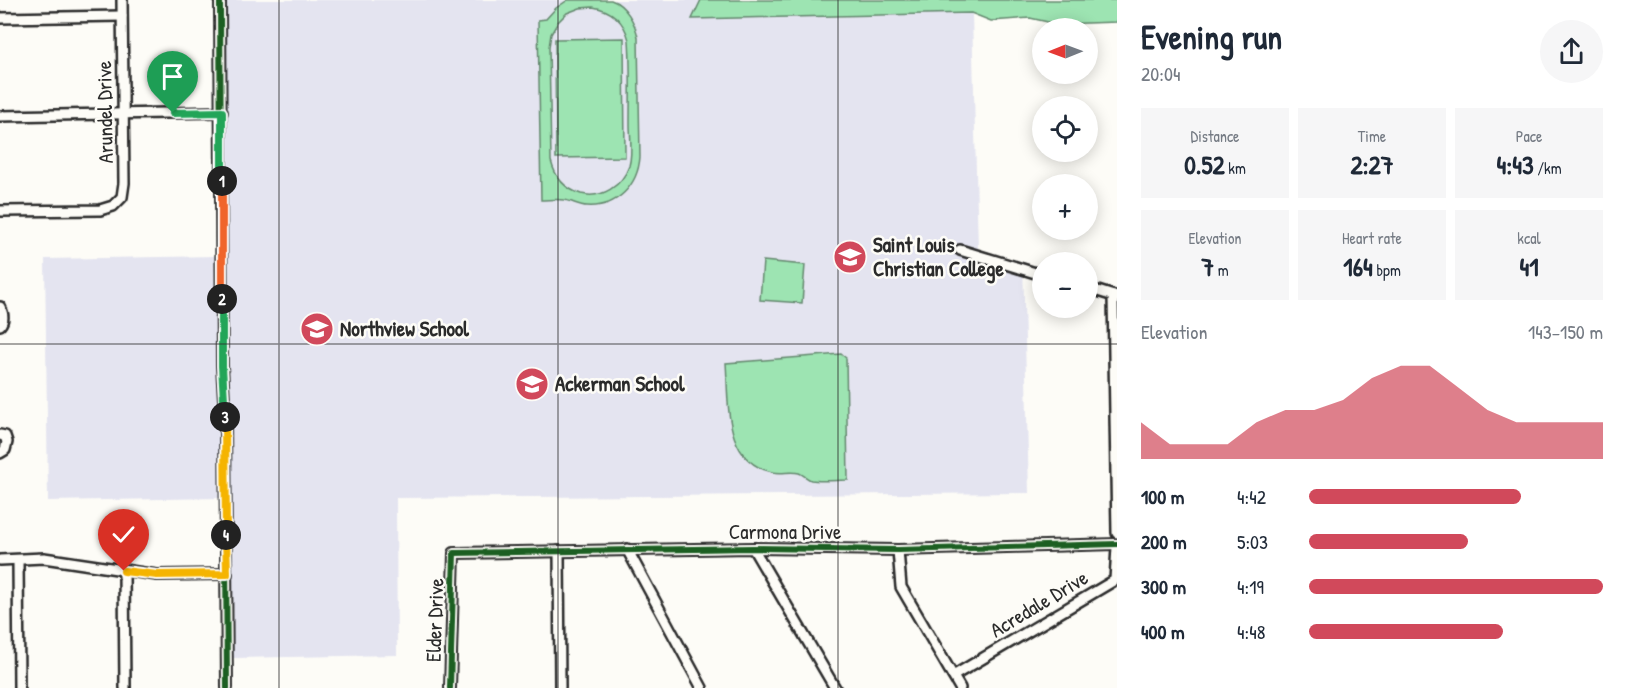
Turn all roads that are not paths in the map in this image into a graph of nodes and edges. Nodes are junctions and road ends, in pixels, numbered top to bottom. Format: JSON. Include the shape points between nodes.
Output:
{"nodes":[{"id":1,"x":122,"y":0,"type":"edge"},
{"id":2,"x":220,"y":0,"type":"edge"},
{"id":3,"x":122,"y":16,"type":"junction"},
{"id":4,"x":0,"y":18,"type":"edge"},
{"id":5,"x":222,"y":112,"type":"junction"},
{"id":6,"x":124,"y":115,"type":"junction"},
{"id":7,"x":0,"y":116,"type":"edge"},
{"id":8,"x":0,"y":211,"type":"edge"},
{"id":9,"x":960,"y":250,"type":"dead end"},
{"id":10,"x":1032,"y":272,"type":"edge"},
{"id":11,"x":1098,"y":291,"type":"edge"},
{"id":12,"x":1115,"y":296,"type":"edge"},
{"id":13,"x":0,"y":307,"type":"edge"},
{"id":14,"x":0,"y":325,"type":"edge"},
{"id":15,"x":0,"y":435,"type":"edge"},
{"id":16,"x":0,"y":453,"type":"edge"},
{"id":17,"x":1117,"y":533,"type":"edge"},
{"id":18,"x":1117,"y":545,"type":"edge"},
{"id":19,"x":753,"y":548,"type":"junction"},
{"id":20,"x":627,"y":549,"type":"junction"},
{"id":21,"x":898,"y":550,"type":"junction"},
{"id":22,"x":559,"y":551,"type":"junction"},
{"id":23,"x":454,"y":553,"type":"joint"},
{"id":24,"x":0,"y":560,"type":"edge"},
{"id":25,"x":18,"y":560,"type":"junction"},
{"id":26,"x":124,"y":571,"type":"junction"},
{"id":27,"x":227,"y":574,"type":"junction"},
{"id":28,"x":953,"y":676,"type":"junction"},
{"id":29,"x":19,"y":688,"type":"edge"},
{"id":30,"x":125,"y":688,"type":"edge"},
{"id":31,"x":227,"y":688,"type":"edge"},
{"id":32,"x":450,"y":688,"type":"edge"},
{"id":33,"x":560,"y":688,"type":"edge"},
{"id":34,"x":702,"y":688,"type":"edge"},
{"id":35,"x":835,"y":688,"type":"edge"},
{"id":36,"x":960,"y":688,"type":"edge"}],
"edges":[{"from":1,"to":3,"type":"street","name":"Arundel Drive"},
{"from":2,"to":5,"type":"street"},
{"from":3,"to":4,"type":"street"},
{"from":3,"to":6,"type":"street","name":"Arundel Drive"},
{"from":5,"to":6,"type":"street"},
{"from":5,"to":27,"type":"street"},
{"from":6,"to":7,"type":"street"},
{"from":6,"to":8,"type":"street","name":"Arundel Drive","via":[[124,183],[122,197],[113,206],[100,210]]},
{"from":9,"to":10,"type":"street"},
{"from":11,"to":12,"type":"street"},
{"from":12,"to":17,"type":"street"},
{"from":13,"to":14,"type":"street"},
{"from":15,"to":16,"type":"street","via":[[7,442]]},
{"from":18,"to":21,"type":"street","name":"Carmona Drive"},
{"from":18,"to":28,"type":"street","name":"Acredale Drive","via":[[1115,580]]},
{"from":19,"to":20,"type":"street","name":"Carmona Drive"},
{"from":19,"to":21,"type":"street","name":"Carmona Drive"},
{"from":19,"to":35,"type":"street"},
{"from":20,"to":22,"type":"street","name":"Carmona Drive"},
{"from":20,"to":34,"type":"street"},
{"from":21,"to":28,"type":"street","via":[[901,587]]},
{"from":22,"to":23,"type":"street","name":"Carmona Drive"},
{"from":22,"to":33,"type":"street"},
{"from":23,"to":32,"type":"street","name":"Elder Drive"},
{"from":24,"to":25,"type":"street"},
{"from":25,"to":26,"type":"street","via":[[44,558]]},
{"from":25,"to":29,"type":"street"},
{"from":26,"to":27,"type":"street","via":[[157,575]]},
{"from":26,"to":30,"type":"street"},
{"from":27,"to":31,"type":"street"},
{"from":28,"to":36,"type":"street"}]}
